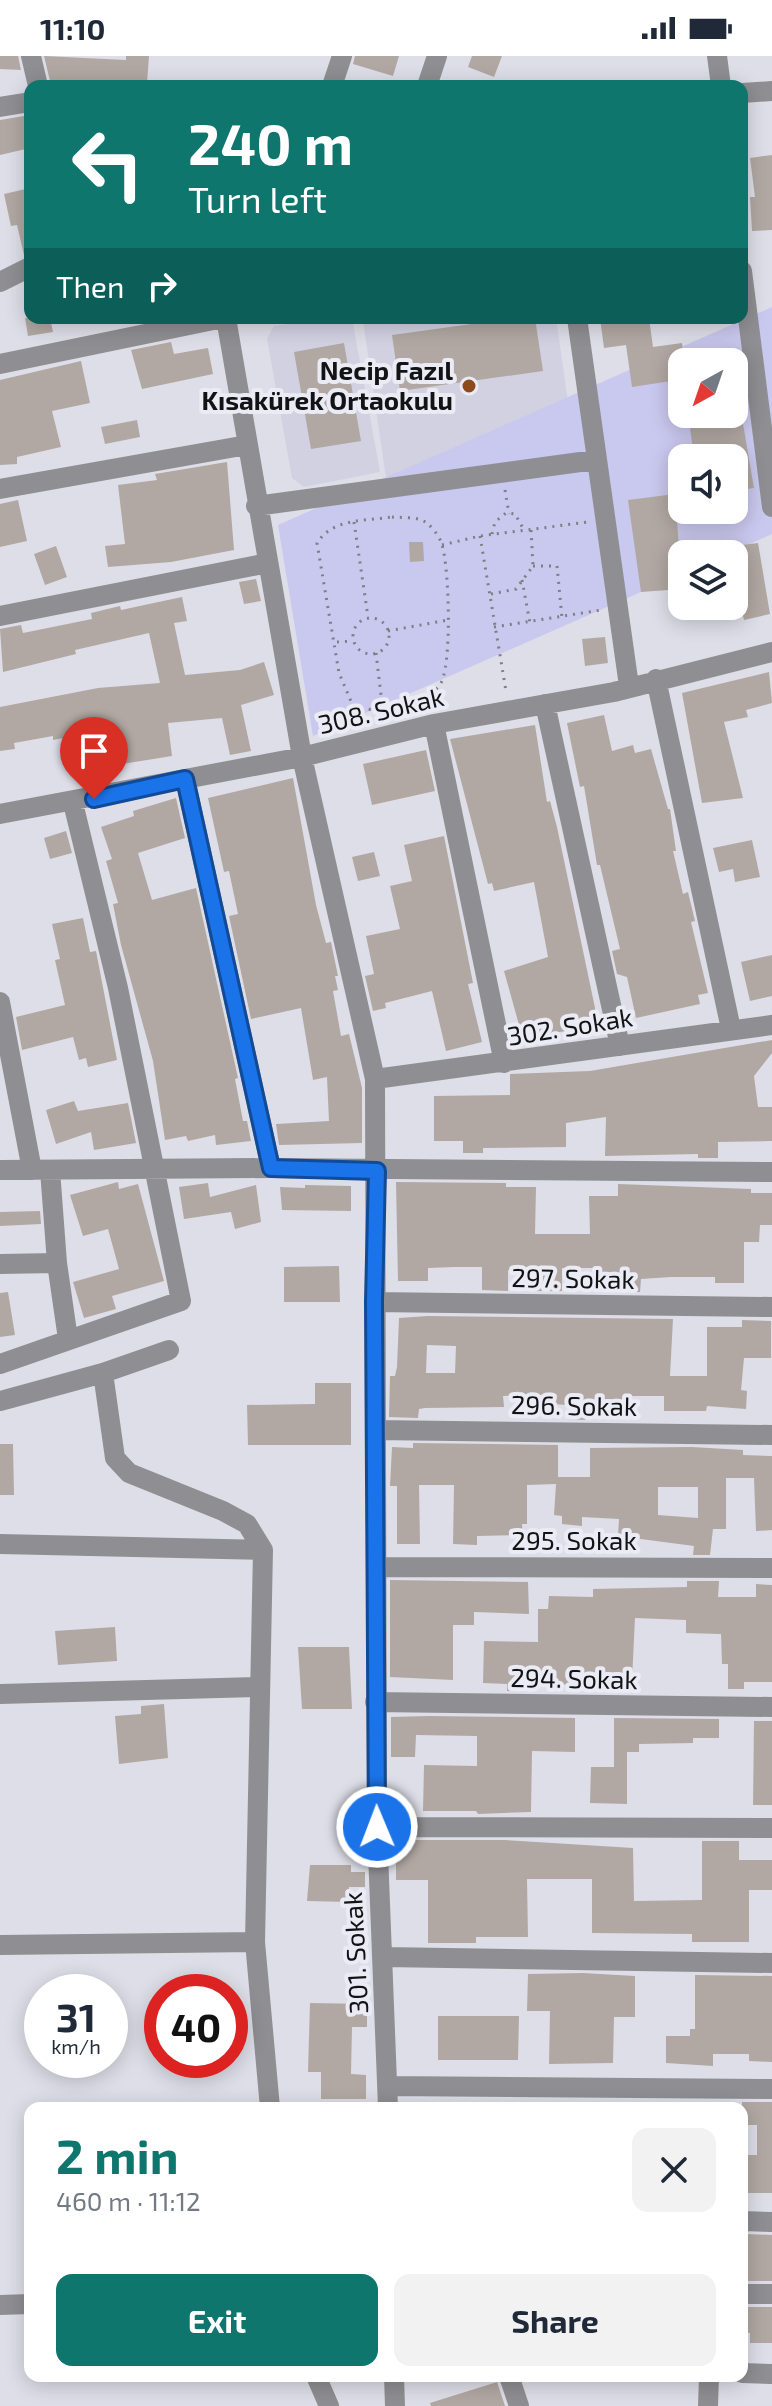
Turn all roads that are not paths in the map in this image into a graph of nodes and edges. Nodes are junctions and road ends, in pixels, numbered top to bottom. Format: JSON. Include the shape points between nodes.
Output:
{"nodes":[{"id":1,"x":31,"y":56,"type":"edge"},
{"id":2,"x":342,"y":56,"type":"edge"},
{"id":3,"x":437,"y":56,"type":"edge"},
{"id":4,"x":717,"y":56,"type":"edge"},
{"id":5,"x":37,"y":80,"type":"edge"},
{"id":6,"x":334,"y":80,"type":"edge"},
{"id":7,"x":429,"y":80,"type":"edge"},
{"id":8,"x":720,"y":80,"type":"edge"},
{"id":9,"x":772,"y":91,"type":"edge"},
{"id":10,"x":748,"y":93,"type":"edge"},
{"id":11,"x":24,"y":103,"type":"edge"},
{"id":12,"x":0,"y":107,"type":"edge"},
{"id":13,"x":24,"y":270,"type":"edge"},
{"id":14,"x":0,"y":282,"type":"edge"},
{"id":15,"x":748,"y":318,"type":"edge"},
{"id":16,"x":195,"y":324,"type":"edge"},
{"id":17,"x":225,"y":324,"type":"edge"},
{"id":18,"x":578,"y":324,"type":"edge"},
{"id":19,"x":0,"y":364,"type":"edge"},
{"id":20,"x":247,"y":445,"type":"junction"},
{"id":21,"x":595,"y":460,"type":"junction"},
{"id":22,"x":0,"y":489,"type":"edge"},
{"id":23,"x":256,"y":506,"type":"junction"},
{"id":24,"x":772,"y":507,"type":"edge"},
{"id":25,"x":268,"y":563,"type":"junction"},
{"id":26,"x":0,"y":616,"type":"edge"},
{"id":27,"x":772,"y":652,"type":"edge"},
{"id":28,"x":656,"y":679,"type":"junction"},
{"id":29,"x":629,"y":686,"type":"junction"},
{"id":30,"x":545,"y":704,"type":"junction"},
{"id":31,"x":434,"y":724,"type":"junction"},
{"id":32,"x":302,"y":757,"type":"junction"},
{"id":33,"x":185,"y":779,"type":"junction"},
{"id":34,"x":73,"y":803,"type":"junction"},
{"id":35,"x":0,"y":814,"type":"edge"},
{"id":36,"x":0,"y":1002,"type":"edge"},
{"id":37,"x":772,"y":1025,"type":"edge"},
{"id":38,"x":731,"y":1029,"type":"junction"},
{"id":39,"x":620,"y":1046,"type":"junction"},
{"id":40,"x":504,"y":1063,"type":"junction"},
{"id":41,"x":375,"y":1079,"type":"junction"},
{"id":42,"x":271,"y":1168,"type":"junction"},
{"id":43,"x":153,"y":1169,"type":"junction"},
{"id":44,"x":0,"y":1170,"type":"edge"},
{"id":45,"x":41,"y":1170,"type":"junction"},
{"id":46,"x":377,"y":1171,"type":"junction"},
{"id":47,"x":772,"y":1172,"type":"edge"},
{"id":48,"x":57,"y":1263,"type":"junction"},
{"id":49,"x":0,"y":1264,"type":"edge"},
{"id":50,"x":374,"y":1302,"type":"junction"},
{"id":51,"x":772,"y":1307,"type":"edge"},
{"id":52,"x":68,"y":1339,"type":"junction"},
{"id":53,"x":169,"y":1350,"type":"dead end"},
{"id":54,"x":0,"y":1364,"type":"edge"},
{"id":55,"x":103,"y":1373,"type":"junction"},
{"id":56,"x":0,"y":1401,"type":"edge"},
{"id":57,"x":375,"y":1430,"type":"junction"},
{"id":58,"x":772,"y":1435,"type":"edge"},
{"id":59,"x":0,"y":1544,"type":"edge"},
{"id":60,"x":263,"y":1550,"type":"junction"},
{"id":61,"x":376,"y":1567,"type":"junction"},
{"id":62,"x":772,"y":1568,"type":"edge"},
{"id":63,"x":260,"y":1687,"type":"junction"},
{"id":64,"x":0,"y":1694,"type":"edge"},
{"id":65,"x":375,"y":1702,"type":"junction"},
{"id":66,"x":772,"y":1707,"type":"edge"},
{"id":67,"x":377,"y":1827,"type":"junction"},
{"id":68,"x":772,"y":1828,"type":"edge"},
{"id":69,"x":255,"y":1942,"type":"junction"},
{"id":70,"x":0,"y":1945,"type":"edge"},
{"id":71,"x":384,"y":1957,"type":"junction"},
{"id":72,"x":772,"y":1963,"type":"edge"},
{"id":73,"x":388,"y":2086,"type":"junction"},
{"id":74,"x":772,"y":2089,"type":"edge"},
{"id":75,"x":269,"y":2102,"type":"edge"},
{"id":76,"x":388,"y":2102,"type":"edge"},
{"id":77,"x":748,"y":2221,"type":"edge"},
{"id":78,"x":772,"y":2222,"type":"edge"},
{"id":79,"x":748,"y":2294,"type":"edge"},
{"id":80,"x":772,"y":2294,"type":"edge"},
{"id":81,"x":24,"y":2304,"type":"edge"},
{"id":82,"x":0,"y":2305,"type":"edge"},
{"id":83,"x":748,"y":2373,"type":"edge"},
{"id":84,"x":772,"y":2374,"type":"edge"},
{"id":85,"x":319,"y":2382,"type":"edge"},
{"id":86,"x":394,"y":2382,"type":"edge"},
{"id":87,"x":511,"y":2382,"type":"edge"},
{"id":88,"x":709,"y":2382,"type":"edge"},
{"id":89,"x":329,"y":2406,"type":"edge"},
{"id":90,"x":395,"y":2406,"type":"edge"},
{"id":91,"x":519,"y":2406,"type":"edge"},
{"id":92,"x":708,"y":2406,"type":"edge"}],
"edges":[{"from":1,"to":5,"type":"street"},
{"from":2,"to":6,"type":"street"},
{"from":3,"to":7,"type":"street"},
{"from":4,"to":8,"type":"street"},
{"from":9,"to":10,"type":"street"},
{"from":11,"to":12,"type":"street"},
{"from":13,"to":14,"type":"street"},
{"from":15,"to":24,"type":"street"},
{"from":16,"to":19,"type":"street"},
{"from":17,"to":20,"type":"street","name":"301. Sokak"},
{"from":18,"to":21,"type":"street"},
{"from":20,"to":22,"type":"street"},
{"from":20,"to":23,"type":"street","name":"301. Sokak"},
{"from":21,"to":23,"type":"street"},
{"from":21,"to":29,"type":"street"},
{"from":23,"to":25,"type":"street","name":"301. Sokak"},
{"from":25,"to":26,"type":"street"},
{"from":25,"to":32,"type":"street","name":"301. Sokak"},
{"from":27,"to":28,"type":"street","name":"308. Sokak"},
{"from":28,"to":29,"type":"street","name":"308. Sokak"},
{"from":28,"to":38,"type":"street"},
{"from":29,"to":30,"type":"street","name":"308. Sokak"},
{"from":30,"to":31,"type":"street","name":"308. Sokak"},
{"from":30,"to":39,"type":"street"},
{"from":31,"to":32,"type":"street","name":"308. Sokak"},
{"from":31,"to":40,"type":"street"},
{"from":32,"to":33,"type":"street","name":"308. Sokak"},
{"from":32,"to":41,"type":"street","name":"301. Sokak"},
{"from":33,"to":34,"type":"street","name":"308. Sokak"},
{"from":33,"to":42,"type":"street"},
{"from":34,"to":35,"type":"street","name":"308. Sokak"},
{"from":34,"to":43,"type":"street","via":[[118,988]]},
{"from":36,"to":45,"type":"street"},
{"from":37,"to":38,"type":"street","name":"302. Sokak"},
{"from":38,"to":39,"type":"street","name":"302. Sokak"},
{"from":39,"to":40,"type":"street","name":"302. Sokak"},
{"from":40,"to":41,"type":"street","name":"302. Sokak"},
{"from":41,"to":46,"type":"street","name":"301. Sokak"},
{"from":42,"to":43,"type":"street"},
{"from":42,"to":46,"type":"street"},
{"from":43,"to":45,"type":"street"},
{"from":43,"to":52,"type":"street","via":[[181,1301]]},
{"from":44,"to":45,"type":"street"},
{"from":45,"to":48,"type":"street"},
{"from":46,"to":47,"type":"street"},
{"from":46,"to":50,"type":"street","name":"301. Sokak"},
{"from":48,"to":49,"type":"street"},
{"from":48,"to":52,"type":"street"},
{"from":50,"to":51,"type":"street","name":"297. Sokak"},
{"from":50,"to":57,"type":"street","name":"301. Sokak"},
{"from":52,"to":54,"type":"street"},
{"from":53,"to":55,"type":"street"},
{"from":55,"to":56,"type":"street"},
{"from":55,"to":60,"type":"street","via":[[115,1458],[129,1473],[247,1524]]},
{"from":57,"to":58,"type":"street","name":"296. Sokak"},
{"from":57,"to":61,"type":"street","name":"301. Sokak"},
{"from":59,"to":60,"type":"street"},
{"from":60,"to":63,"type":"street"},
{"from":61,"to":62,"type":"street","name":"295. Sokak"},
{"from":61,"to":65,"type":"street","name":"301. Sokak"},
{"from":63,"to":64,"type":"street"},
{"from":63,"to":69,"type":"street"},
{"from":65,"to":66,"type":"street","name":"294. Sokak"},
{"from":65,"to":67,"type":"street","name":"301. Sokak"},
{"from":67,"to":68,"type":"street"},
{"from":67,"to":71,"type":"street","name":"301. Sokak"},
{"from":69,"to":70,"type":"street"},
{"from":69,"to":75,"type":"street"},
{"from":71,"to":72,"type":"street"},
{"from":71,"to":73,"type":"street","name":"301. Sokak"},
{"from":73,"to":74,"type":"street"},
{"from":73,"to":76,"type":"street","name":"301. Sokak"},
{"from":77,"to":78,"type":"street"},
{"from":79,"to":80,"type":"street"},
{"from":81,"to":82,"type":"street"},
{"from":83,"to":84,"type":"street"},
{"from":85,"to":89,"type":"street"},
{"from":86,"to":90,"type":"street"},
{"from":87,"to":91,"type":"street"},
{"from":88,"to":92,"type":"street"}]}
